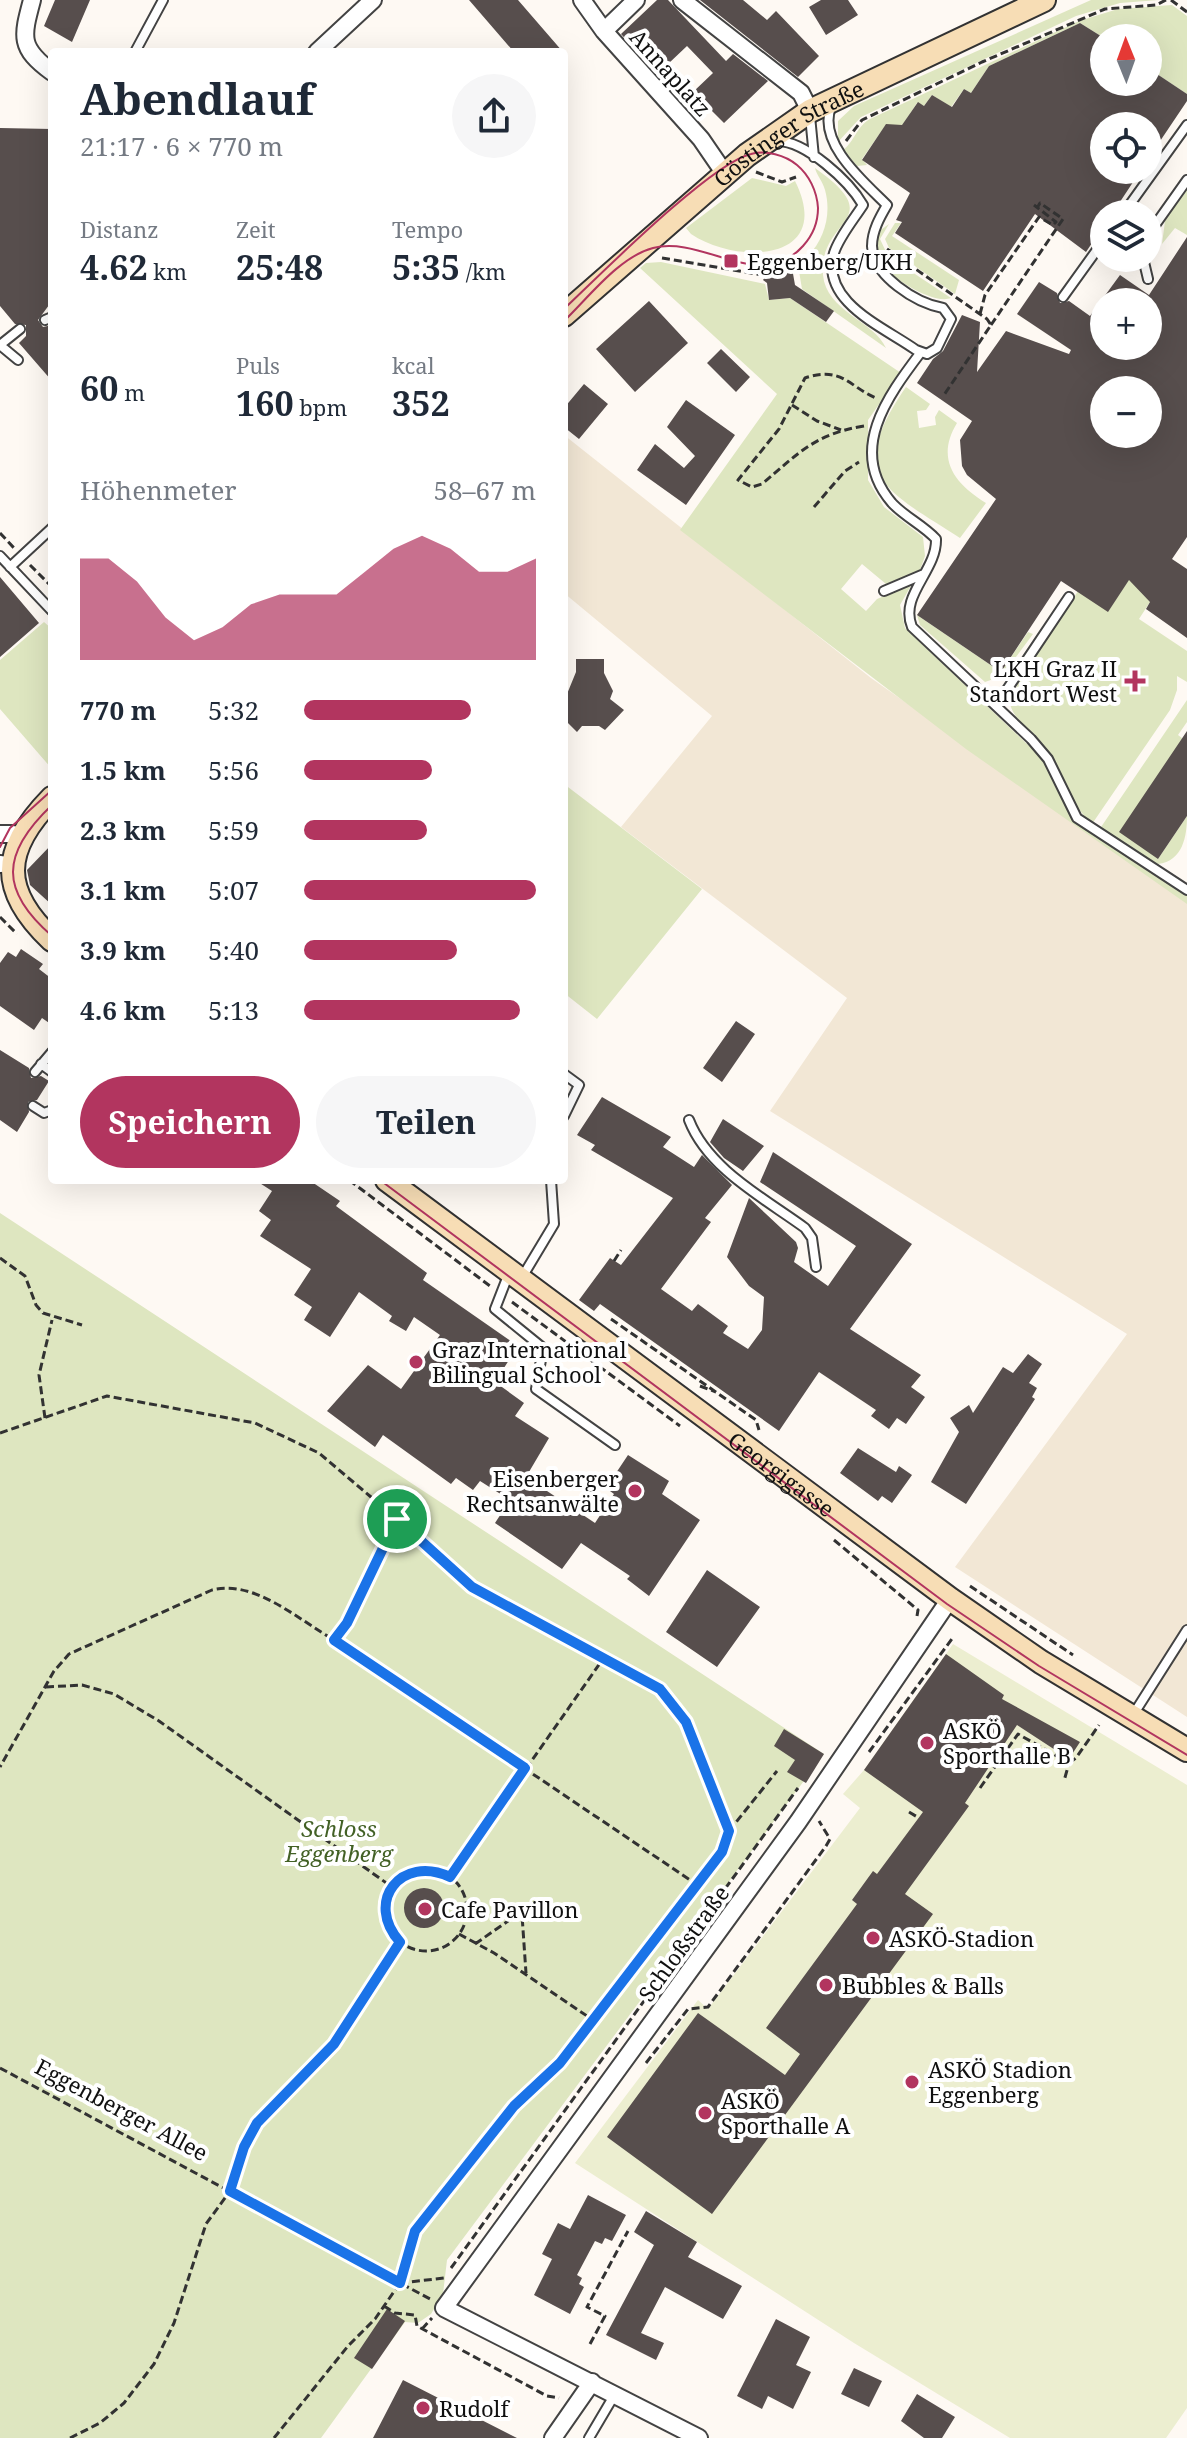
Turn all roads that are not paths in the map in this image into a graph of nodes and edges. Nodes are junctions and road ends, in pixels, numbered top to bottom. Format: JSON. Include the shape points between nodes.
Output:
{"nodes":[{"id":1,"x":32,"y":0,"type":"edge"},
{"id":2,"x":163,"y":0,"type":"edge"},
{"id":3,"x":373,"y":0,"type":"edge"},
{"id":4,"x":582,"y":0,"type":"edge"},
{"id":5,"x":636,"y":0,"type":"edge"},
{"id":6,"x":682,"y":0,"type":"edge"},
{"id":7,"x":1044,"y":0,"type":"edge"},
{"id":8,"x":604,"y":31,"type":"junction"},
{"id":9,"x":137,"y":48,"type":"edge"},
{"id":10,"x":321,"y":48,"type":"edge"},
{"id":11,"x":48,"y":69,"type":"edge"},
{"id":12,"x":838,"y":96,"type":"junction"},
{"id":13,"x":810,"y":111,"type":"junction"},
{"id":14,"x":1187,"y":125,"type":"edge"},
{"id":15,"x":768,"y":141,"type":"junction"},
{"id":16,"x":814,"y":157,"type":"junction"},
{"id":17,"x":725,"y":174,"type":"junction"},
{"id":18,"x":1187,"y":180,"type":"edge"},
{"id":19,"x":1133,"y":200,"type":"edge"},
{"id":20,"x":1162,"y":215,"type":"edge"},
{"id":21,"x":1090,"y":259,"type":"edge"},
{"id":22,"x":1146,"y":272,"type":"edge"},
{"id":23,"x":1148,"y":279,"type":"dead end"},
{"id":24,"x":1063,"y":297,"type":"dead end"},
{"id":25,"x":568,"y":311,"type":"edge"},
{"id":26,"x":20,"y":329,"type":"dead end"},
{"id":27,"x":0,"y":345,"type":"edge"},
{"id":28,"x":921,"y":352,"type":"junction"},
{"id":29,"x":18,"y":360,"type":"dead end"},
{"id":30,"x":48,"y":532,"type":"edge"},
{"id":31,"x":0,"y":556,"type":"edge"},
{"id":32,"x":10,"y":567,"type":"junction"},
{"id":33,"x":925,"y":574,"type":"junction"},
{"id":34,"x":884,"y":591,"type":"dead end"},
{"id":35,"x":1069,"y":597,"type":"dead end"},
{"id":36,"x":48,"y":607,"type":"edge"},
{"id":37,"x":996,"y":706,"type":"junction"},
{"id":38,"x":48,"y":801,"type":"edge"},
{"id":39,"x":7,"y":834,"type":"edge"},
{"id":40,"x":1,"y":864,"type":"edge"},
{"id":41,"x":1187,"y":890,"type":"edge"},
{"id":42,"x":48,"y":933,"type":"edge"},
{"id":43,"x":48,"y":1057,"type":"edge"},
{"id":44,"x":48,"y":1071,"type":"edge"},
{"id":45,"x":568,"y":1077,"type":"edge"},
{"id":46,"x":33,"y":1106,"type":"dead end"},
{"id":47,"x":568,"y":1108,"type":"edge"},
{"id":48,"x":48,"y":1112,"type":"edge"},
{"id":49,"x":689,"y":1120,"type":"dead end"},
{"id":50,"x":392,"y":1184,"type":"edge"},
{"id":51,"x":551,"y":1184,"type":"edge"},
{"id":52,"x":816,"y":1267,"type":"dead end"},
{"id":53,"x":515,"y":1276,"type":"junction"},
{"id":54,"x":615,"y":1445,"type":"dead end"},
{"id":55,"x":950,"y":1599,"type":"junction"},
{"id":56,"x":1187,"y":1630,"type":"edge"},
{"id":57,"x":1132,"y":1716,"type":"junction"},
{"id":58,"x":1187,"y":1750,"type":"edge"},
{"id":59,"x":592,"y":2382,"type":"junction"},
{"id":60,"x":615,"y":2394,"type":"junction"},
{"id":61,"x":553,"y":2438,"type":"edge"},
{"id":62,"x":589,"y":2438,"type":"edge"},
{"id":63,"x":699,"y":2438,"type":"edge"}],
"edges":[{"from":1,"to":11,"type":"street","via":[[24,38],[34,58]]},
{"from":2,"to":9,"type":"lane"},
{"from":3,"to":10,"type":"street"},
{"from":4,"to":8,"type":"street","name":"Annaplatz"},
{"from":5,"to":8,"type":"street"},
{"from":6,"to":13,"type":"street","via":[[801,93]]},
{"from":7,"to":12,"type":"main road","name":"Göstinger Straße"},
{"from":8,"to":17,"type":"street","name":"Annaplatz","via":[[701,139]]},
{"from":12,"to":13,"type":"main road","name":"Göstinger Straße"},
{"from":12,"to":28,"type":"lane","via":[[828,115],[833,139],[852,170],[887,205],[872,245],[876,266],[904,290],[943,308],[951,319],[937,348]]},
{"from":13,"to":15,"type":"main road","name":"Göstinger Straße"},
{"from":13,"to":16,"type":"lane"},
{"from":14,"to":19,"type":"lane"},
{"from":15,"to":16,"type":"lane","via":[[799,145]]},
{"from":15,"to":17,"type":"main road","name":"Göstinger Straße"},
{"from":16,"to":28,"type":"lane","via":[[851,185],[863,205],[834,252],[832,277],[844,300]]},
{"from":17,"to":25,"type":"main road","name":"Göstinger Straße"},
{"from":18,"to":20,"type":"lane"},
{"from":21,"to":24,"type":"lane"},
{"from":22,"to":23,"type":"lane"},
{"from":26,"to":27,"type":"lane"},
{"from":27,"to":29,"type":"lane"},
{"from":28,"to":33,"type":"lane","via":[[877,425],[870,457],[874,479],[894,505],[936,539]]},
{"from":30,"to":32,"type":"lane"},
{"from":31,"to":32,"type":"lane"},
{"from":32,"to":36,"type":"lane"},
{"from":33,"to":34,"type":"lane"},
{"from":33,"to":37,"type":"lane","via":[[909,604],[912,627]]},
{"from":35,"to":37,"type":"lane"},
{"from":37,"to":41,"type":"lane","via":[[1048,759],[1077,818]]},
{"from":38,"to":39,"type":"main road"},
{"from":39,"to":40,"type":"main road"},
{"from":40,"to":42,"type":"main road","via":[[10,907],[25,924]]},
{"from":43,"to":44,"type":"lane","via":[[38,1068]]},
{"from":45,"to":47,"type":"lane","via":[[579,1085]]},
{"from":46,"to":48,"type":"lane"},
{"from":49,"to":52,"type":"lane","via":[[710,1155],[805,1228],[812,1238]]},
{"from":50,"to":53,"type":"main road","name":"Georgigasse"},
{"from":51,"to":53,"type":"lane","via":[[554,1224]]},
{"from":53,"to":54,"type":"lane","via":[[495,1309],[543,1348],[536,1389]]},
{"from":53,"to":55,"type":"main road","name":"Georgigasse"},
{"from":55,"to":57,"type":"main road","name":"Georgigasse"},
{"from":55,"to":59,"type":"street","name":"Schloßstraße","via":[[798,1822],[440,2305]]},
{"from":56,"to":57,"type":"lane"},
{"from":57,"to":58,"type":"main road","name":"Georgigasse"},
{"from":59,"to":60,"type":"street"},
{"from":59,"to":61,"type":"street"},
{"from":60,"to":62,"type":"lane"},
{"from":60,"to":63,"type":"street"}]}
